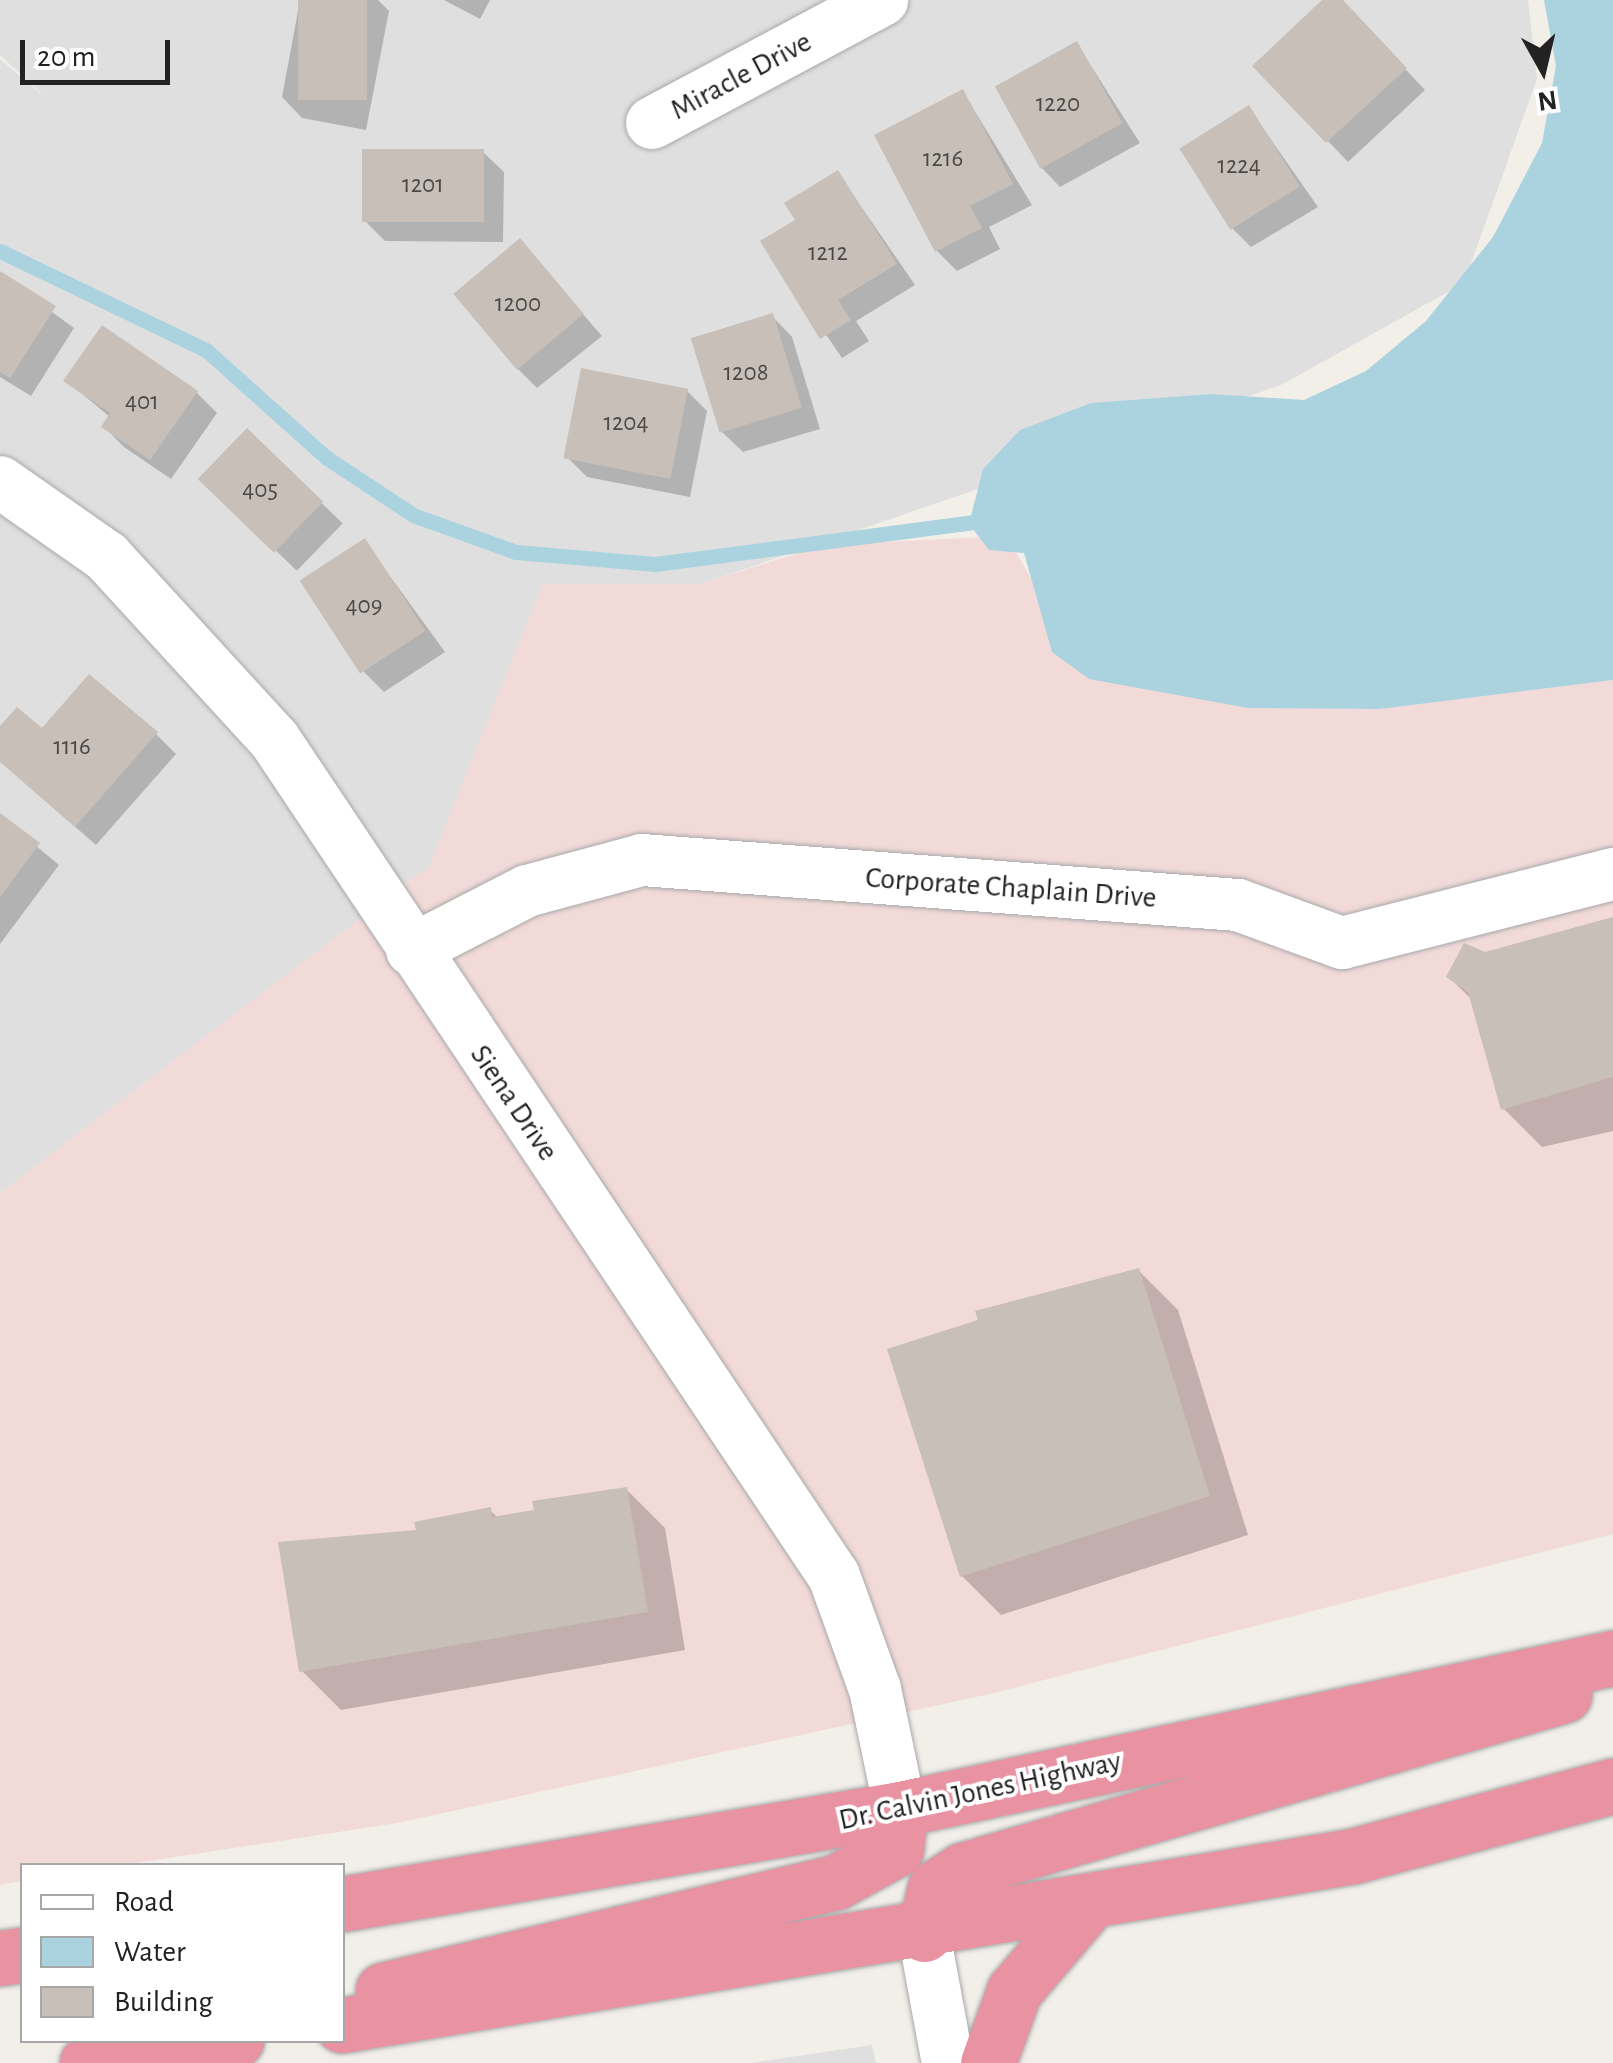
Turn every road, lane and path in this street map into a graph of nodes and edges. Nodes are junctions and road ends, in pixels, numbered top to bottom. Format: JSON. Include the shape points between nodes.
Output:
{"nodes":[{"id":1,"x":882,"y":0,"type":"edge"},
{"id":2,"x":652,"y":123,"type":"dead end"},
{"id":3,"x":2,"y":487,"type":"edge"},
{"id":4,"x":1613,"y":874,"type":"edge"},
{"id":5,"x":412,"y":950,"type":"junction"},
{"id":6,"x":1613,"y":1658,"type":"edge"},
{"id":7,"x":1613,"y":1666,"type":"edge"},
{"id":8,"x":1613,"y":1786,"type":"edge"},
{"id":9,"x":900,"y":1809,"type":"junction"},
{"id":10,"x":345,"y":1903,"type":"edge"},
{"id":11,"x":1088,"y":1904,"type":"junction"},
{"id":12,"x":924,"y":1934,"type":"junction"},
{"id":13,"x":345,"y":2002,"type":"edge"},
{"id":14,"x":345,"y":2024,"type":"edge"},
{"id":15,"x":218,"y":2043,"type":"edge"},
{"id":16,"x":87,"y":2063,"type":"edge"},
{"id":17,"x":948,"y":2063,"type":"edge"},
{"id":18,"x":988,"y":2063,"type":"edge"}],
"edges":[{"from":1,"to":2,"type":"street","name":"Miracle Drive"},
{"from":3,"to":5,"type":"street","name":"Siena Drive","via":[[167,614],[274,739]]},
{"from":4,"to":5,"type":"street","name":"Corporate Chaplain Drive","via":[[1342,943],[1238,905],[642,860],[527,891]]},
{"from":5,"to":9,"type":"street","name":"Siena Drive","via":[[834,1576],[875,1689]]},
{"from":6,"to":9,"type":"highway","name":"Dr. Calvin Jones Highway"},
{"from":7,"to":12,"type":"highway","via":[[1538,1709],[963,1870],[935,1888]]},
{"from":8,"to":11,"type":"highway","via":[[1353,1856]]},
{"from":9,"to":10,"type":"highway","name":"Dr. Calvin Jones Highway"},
{"from":9,"to":13,"type":"highway","via":[[896,1849],[836,1882]]},
{"from":11,"to":12,"type":"highway"},
{"from":11,"to":18,"type":"highway","via":[[1014,1991]]},
{"from":12,"to":14,"type":"highway"},
{"from":12,"to":17,"type":"street"},
{"from":15,"to":16,"type":"highway"}]}
